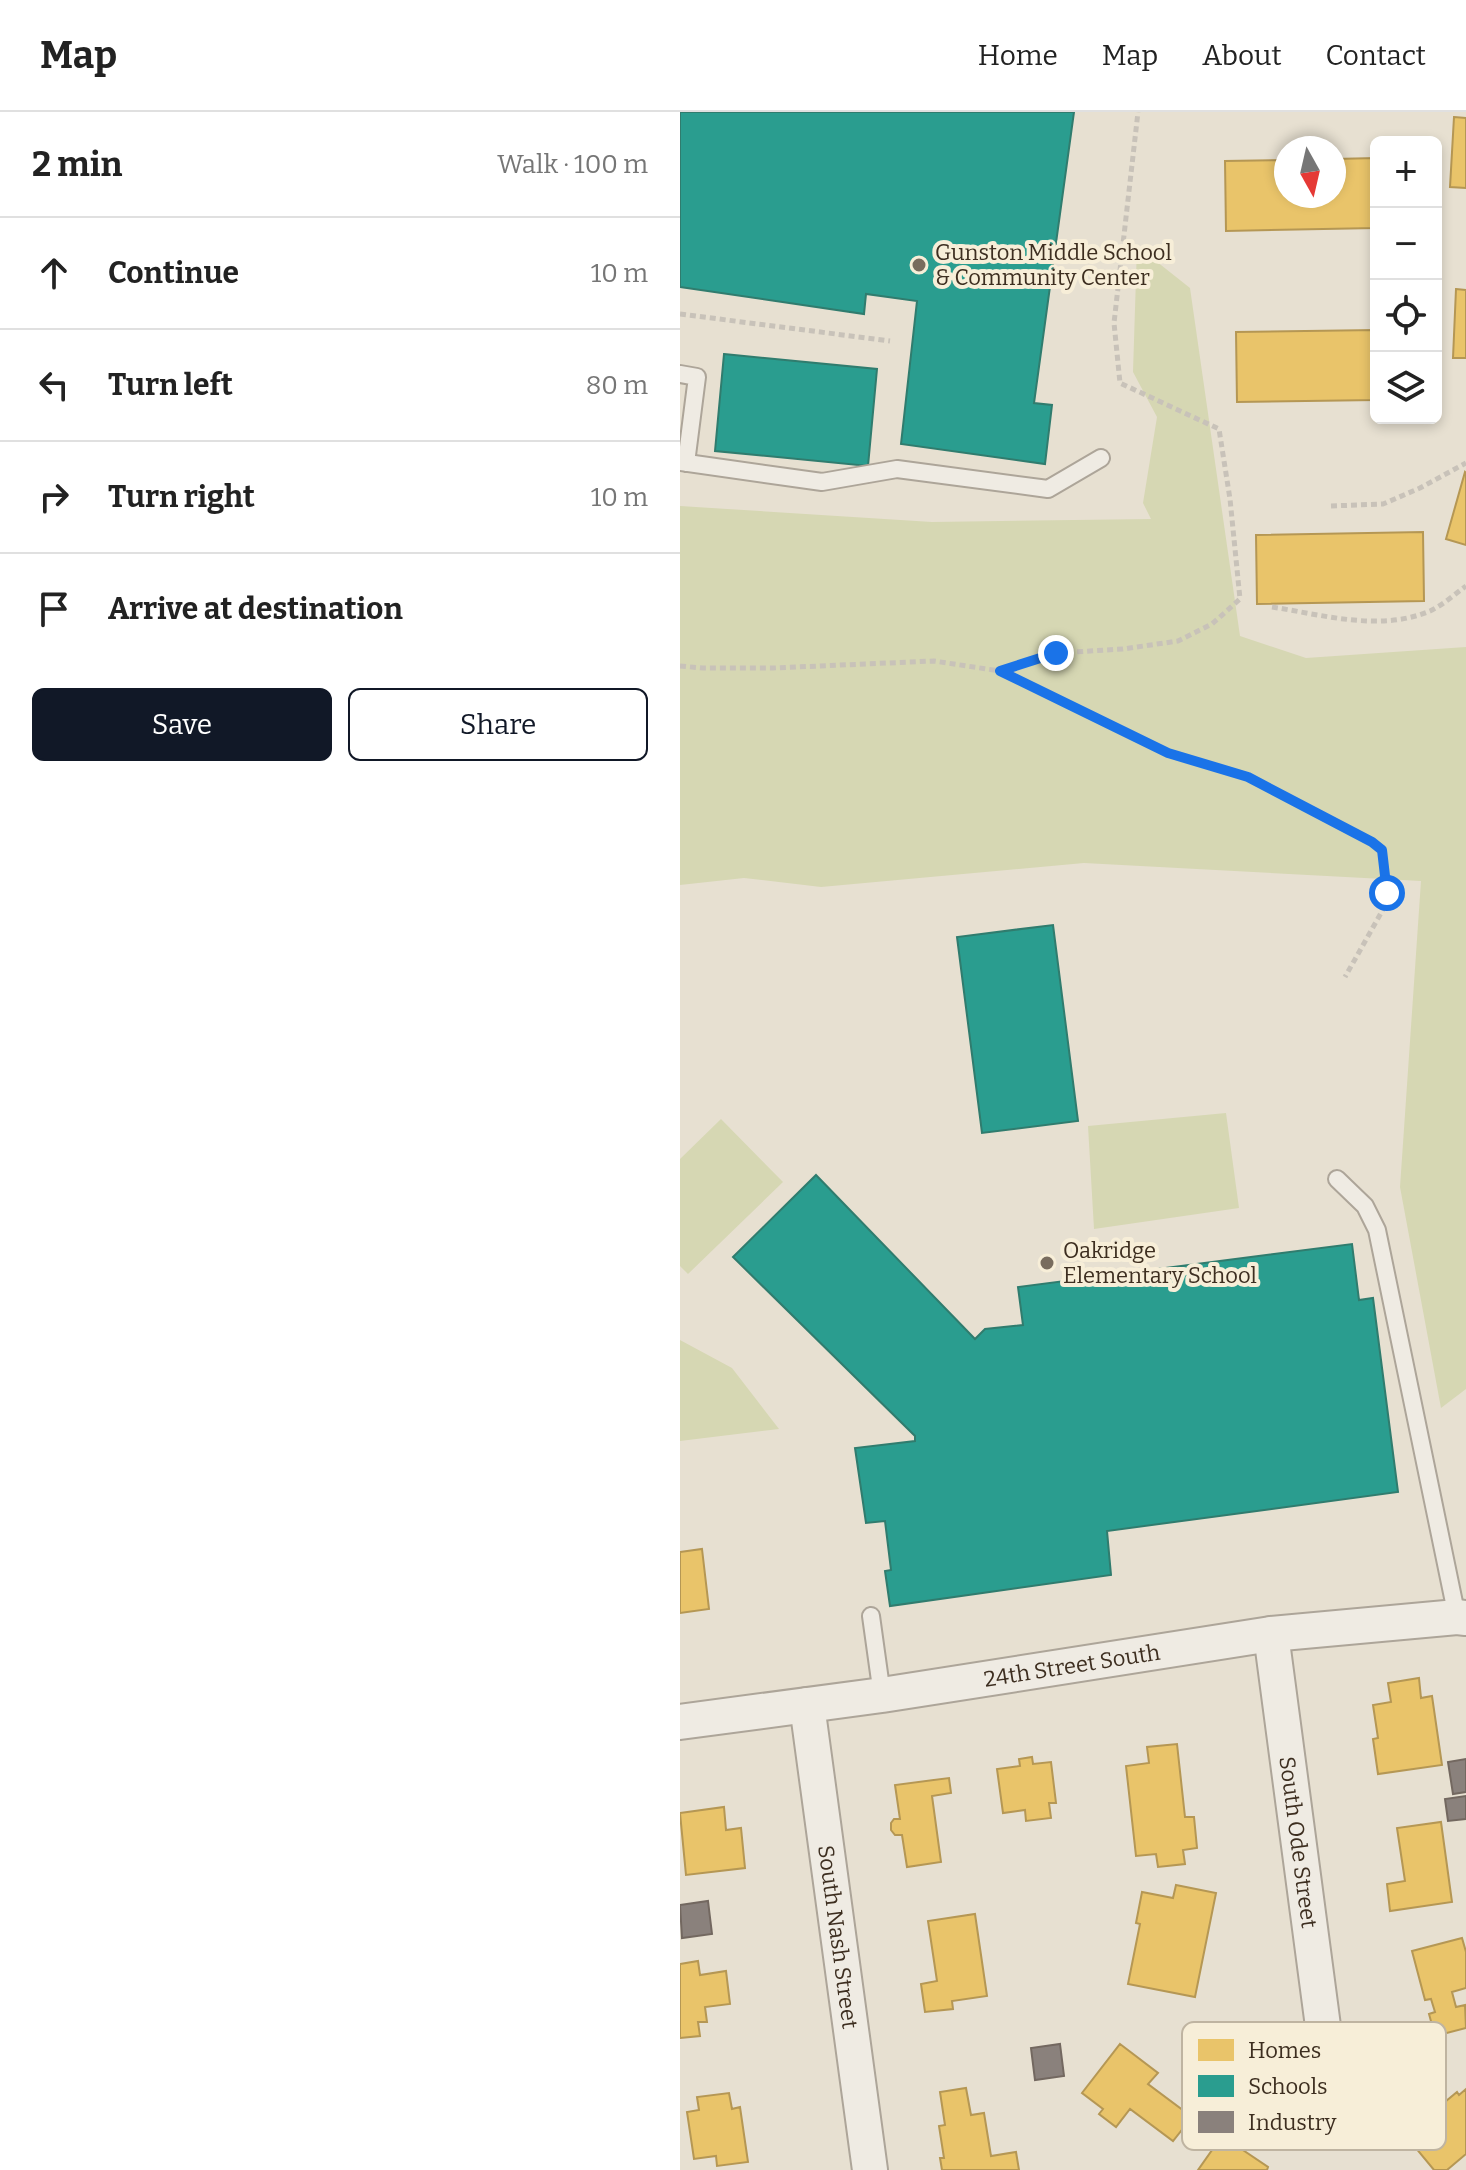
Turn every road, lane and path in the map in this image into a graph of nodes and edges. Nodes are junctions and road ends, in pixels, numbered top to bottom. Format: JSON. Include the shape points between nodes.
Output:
{"nodes":[{"id":1,"x":1138,"y":112,"type":"edge"},
{"id":2,"x":680,"y":314,"type":"edge"},
{"id":3,"x":890,"y":341,"type":"dead end"},
{"id":4,"x":680,"y":374,"type":"edge"},
{"id":5,"x":1101,"y":458,"type":"dead end"},
{"id":6,"x":683,"y":463,"type":"edge"},
{"id":7,"x":1466,"y":463,"type":"edge"},
{"id":8,"x":1331,"y":506,"type":"dead end"},
{"id":9,"x":1466,"y":586,"type":"edge"},
{"id":10,"x":1272,"y":607,"type":"dead end"},
{"id":11,"x":680,"y":666,"type":"edge"},
{"id":12,"x":1000,"y":671,"type":"junction"},
{"id":13,"x":1345,"y":977,"type":"dead end"},
{"id":14,"x":1337,"y":1179,"type":"dead end"},
{"id":15,"x":871,"y":1616,"type":"dead end"},
{"id":16,"x":1461,"y":1617,"type":"edge"},
{"id":17,"x":1271,"y":1634,"type":"junction"},
{"id":18,"x":882,"y":1695,"type":"junction"},
{"id":19,"x":807,"y":1705,"type":"junction"},
{"id":20,"x":680,"y":1722,"type":"edge"},
{"id":21,"x":1322,"y":2022,"type":"edge"},
{"id":22,"x":870,"y":2170,"type":"edge"}],
"edges":[{"from":1,"to":12,"type":"path","via":[[1114,323],[1120,383],[1219,429],[1240,599],[1212,624],[1178,641],[1056,653]]},
{"from":2,"to":3,"type":"path"},
{"from":4,"to":6,"type":"lane","via":[[697,377]]},
{"from":5,"to":6,"type":"lane","via":[[1048,489],[897,469],[822,482]]},
{"from":7,"to":8,"type":"path","via":[[1383,504]]},
{"from":9,"to":10,"type":"path","via":[[1434,609],[1406,620],[1374,622]]},
{"from":11,"to":12,"type":"path","via":[[934,661]]},
{"from":12,"to":13,"type":"path","via":[[1168,753],[1248,777],[1382,850],[1385,906]]},
{"from":14,"to":16,"type":"lane","via":[[1365,1206],[1377,1230]]},
{"from":15,"to":18,"type":"lane"},
{"from":16,"to":17,"type":"street","name":"24th Street South"},
{"from":17,"to":18,"type":"street","name":"24th Street South"},
{"from":17,"to":21,"type":"street","name":"South Ode Street"},
{"from":18,"to":19,"type":"street","name":"24th Street South"},
{"from":19,"to":20,"type":"street","name":"24th Street South"},
{"from":19,"to":22,"type":"street","name":"South Nash Street"}]}
